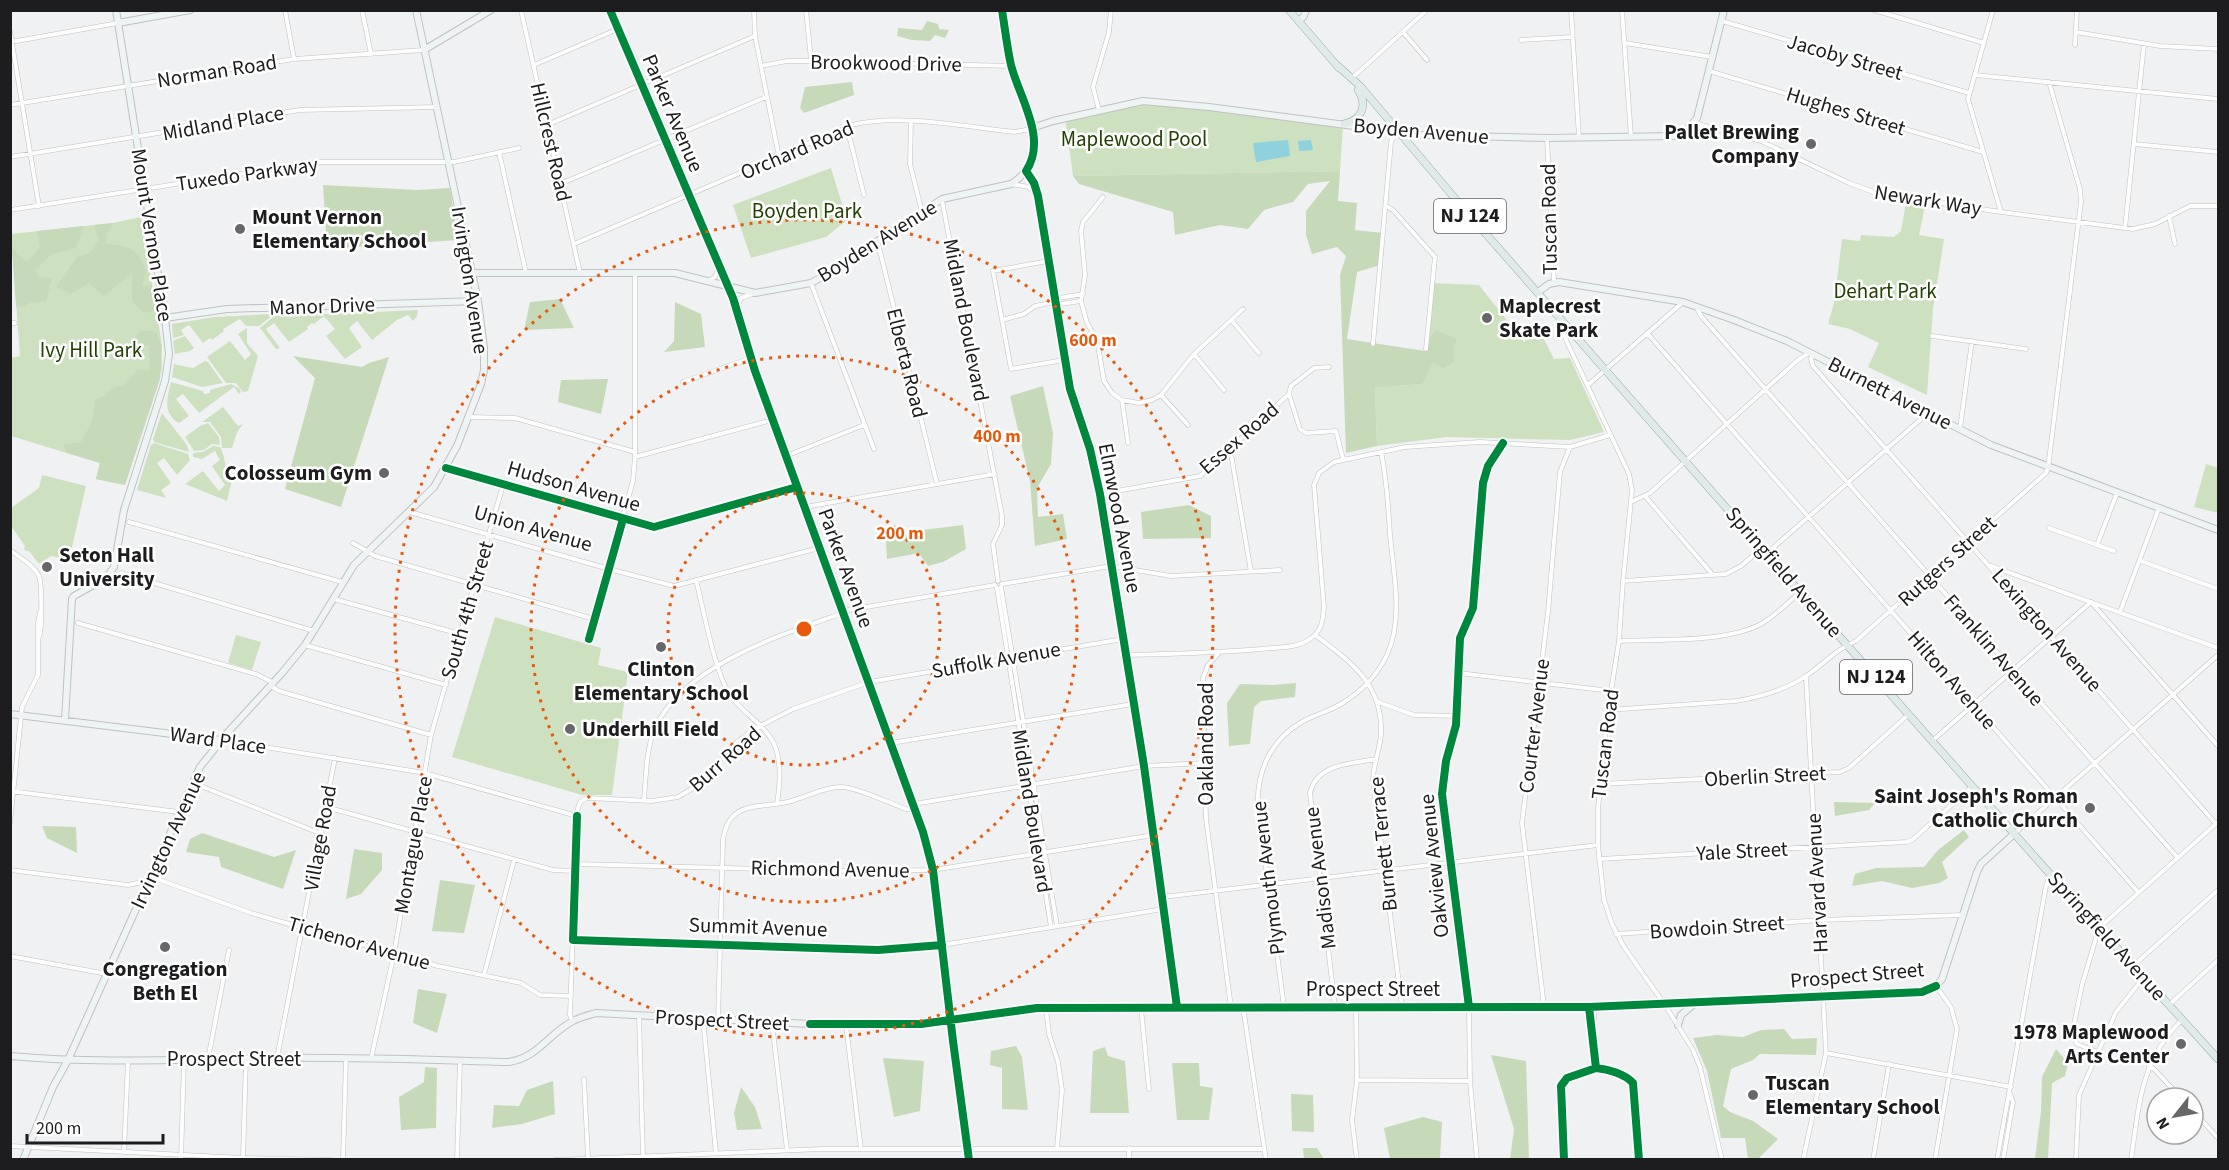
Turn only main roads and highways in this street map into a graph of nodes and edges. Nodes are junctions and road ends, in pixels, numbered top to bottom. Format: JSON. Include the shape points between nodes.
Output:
{"nodes":[{"id":1,"x":1289,"y":10,"type":"edge"},
{"id":2,"x":1338,"y":66,"type":"junction"},
{"id":3,"x":1358,"y":90,"type":"junction"},
{"id":4,"x":1378,"y":109,"type":"junction"},
{"id":5,"x":1344,"y":124,"type":"road end"},
{"id":6,"x":2218,"y":1059,"type":"edge"}],
"edges":[{"from":1,"to":2,"type":"main road","name":"Springfield Avenue","number":"NJ 124"},
{"from":2,"to":3,"type":"main road","name":"Springfield Avenue","number":"NJ 124"},
{"from":2,"to":4,"type":"main road","name":"Springfield Avenue","number":"NJ 124"},
{"from":3,"to":4,"type":"main road","name":"Springfield Avenue","number":"NJ 124"},
{"from":3,"to":5,"type":"main road","via":[[1363,98],[1362,111],[1354,121]]},
{"from":4,"to":6,"type":"main road","name":"Springfield Avenue","number":"NJ 124","via":[[1800,592]]}]}
